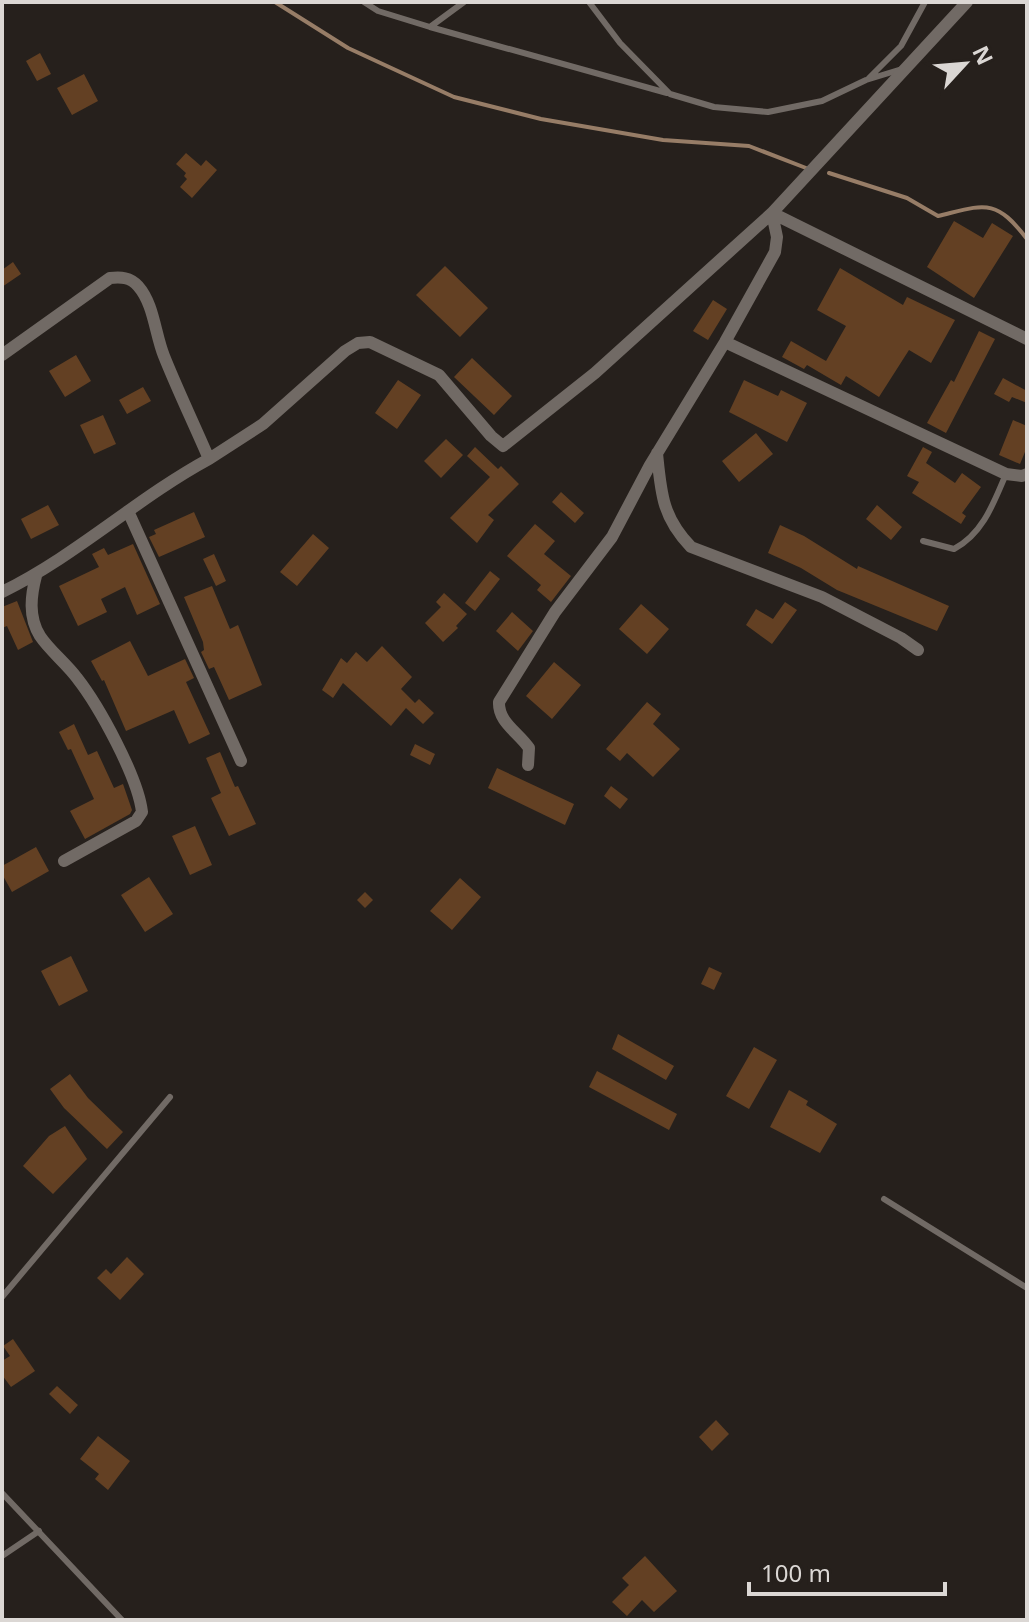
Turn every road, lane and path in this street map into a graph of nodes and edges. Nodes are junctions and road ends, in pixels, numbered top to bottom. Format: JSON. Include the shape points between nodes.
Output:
{"nodes":[{"id":1,"x":364,"y":2,"type":"edge"},
{"id":2,"x":464,"y":2,"type":"edge"},
{"id":3,"x":589,"y":2,"type":"edge"},
{"id":4,"x":925,"y":2,"type":"edge"},
{"id":5,"x":967,"y":2,"type":"edge"},
{"id":6,"x":430,"y":27,"type":"junction"},
{"id":7,"x":905,"y":68,"type":"junction"},
{"id":8,"x":866,"y":80,"type":"junction"},
{"id":9,"x":670,"y":94,"type":"junction"},
{"id":10,"x":772,"y":213,"type":"junction"},
{"id":11,"x":1027,"y":339,"type":"edge"},
{"id":12,"x":725,"y":342,"type":"junction"},
{"id":13,"x":2,"y":355,"type":"edge"},
{"id":14,"x":657,"y":453,"type":"junction"},
{"id":15,"x":209,"y":459,"type":"junction"},
{"id":16,"x":1006,"y":474,"type":"junction"},
{"id":17,"x":1027,"y":474,"type":"edge"},
{"id":18,"x":128,"y":511,"type":"junction"},
{"id":19,"x":923,"y":541,"type":"dead end"},
{"id":20,"x":36,"y":576,"type":"junction"},
{"id":21,"x":2,"y":592,"type":"edge"},
{"id":22,"x":918,"y":650,"type":"dead end"},
{"id":23,"x":241,"y":761,"type":"dead end"},
{"id":24,"x":528,"y":765,"type":"dead end"},
{"id":25,"x":64,"y":861,"type":"dead end"},
{"id":26,"x":170,"y":1097,"type":"dead end"},
{"id":27,"x":884,"y":1199,"type":"dead end"},
{"id":28,"x":1027,"y":1288,"type":"edge"},
{"id":29,"x":2,"y":1297,"type":"edge"},
{"id":30,"x":2,"y":1493,"type":"edge"},
{"id":31,"x":39,"y":1531,"type":"junction"},
{"id":32,"x":2,"y":1556,"type":"edge"},
{"id":33,"x":122,"y":1620,"type":"edge"}],
"edges":[{"from":1,"to":6,"type":"lane"},
{"from":2,"to":6,"type":"lane"},
{"from":3,"to":9,"type":"lane"},
{"from":4,"to":8,"type":"lane","via":[[901,46]]},
{"from":5,"to":7,"type":"street"},
{"from":6,"to":9,"type":"lane"},
{"from":7,"to":8,"type":"lane"},
{"from":7,"to":10,"type":"street"},
{"from":8,"to":9,"type":"lane","via":[[822,101],[768,112],[714,107]]},
{"from":10,"to":11,"type":"street"},
{"from":10,"to":12,"type":"street","via":[[775,252]]},
{"from":10,"to":15,"type":"street","via":[[595,373],[503,446],[439,375],[370,342],[345,351],[263,424]]},
{"from":12,"to":14,"type":"street"},
{"from":12,"to":16,"type":"street"},
{"from":13,"to":15,"type":"street","via":[[110,278],[126,277],[150,307],[164,357]]},
{"from":14,"to":22,"type":"street","via":[[667,516],[691,547],[822,597]]},
{"from":14,"to":24,"type":"street","via":[[612,537],[555,612],[499,702],[504,722],[529,748]]},
{"from":15,"to":18,"type":"street"},
{"from":16,"to":17,"type":"street"},
{"from":16,"to":19,"type":"lane","via":[[987,517],[967,543],[954,549]]},
{"from":18,"to":20,"type":"street"},
{"from":18,"to":23,"type":"street"},
{"from":20,"to":21,"type":"street"},
{"from":20,"to":25,"type":"street","via":[[31,606],[40,636],[91,699],[128,770],[142,812],[136,821]]},
{"from":26,"to":29,"type":"lane"},
{"from":27,"to":28,"type":"lane"},
{"from":30,"to":31,"type":"lane"},
{"from":31,"to":32,"type":"lane"},
{"from":31,"to":33,"type":"lane"}]}
